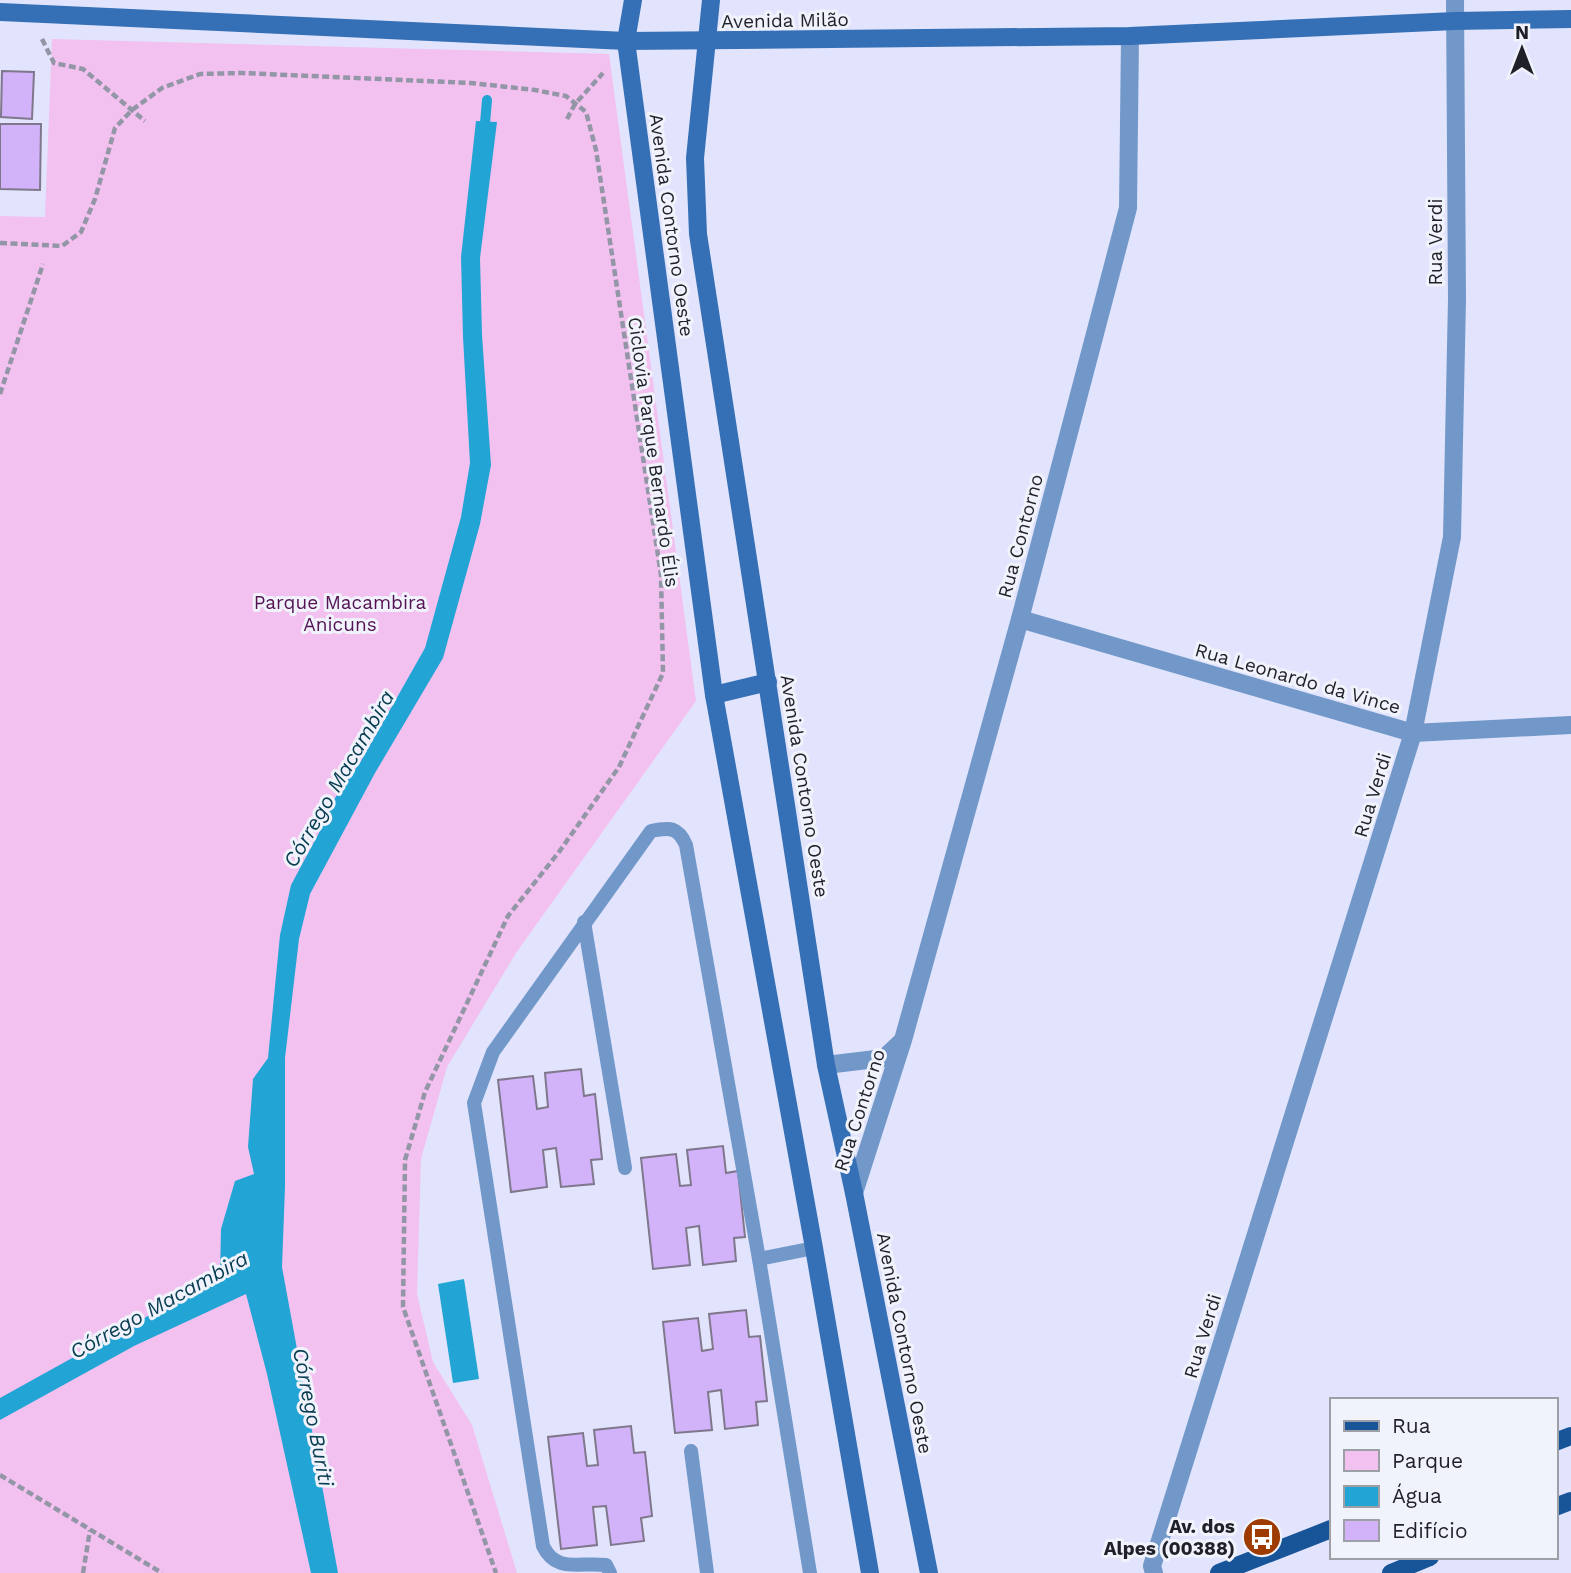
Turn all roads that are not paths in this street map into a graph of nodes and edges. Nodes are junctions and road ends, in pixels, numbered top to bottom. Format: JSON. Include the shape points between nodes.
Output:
{"nodes":[{"id":1,"x":633,"y":0,"type":"edge"},
{"id":2,"x":711,"y":0,"type":"edge"},
{"id":3,"x":1455,"y":0,"type":"edge"},
{"id":4,"x":0,"y":12,"type":"edge"},
{"id":5,"x":1571,"y":19,"type":"edge"},
{"id":6,"x":1455,"y":21,"type":"junction"},
{"id":7,"x":1130,"y":36,"type":"junction"},
{"id":8,"x":626,"y":41,"type":"junction"},
{"id":9,"x":705,"y":41,"type":"junction"},
{"id":10,"x":1020,"y":619,"type":"junction"},
{"id":11,"x":768,"y":682,"type":"junction"},
{"id":12,"x":714,"y":695,"type":"junction"},
{"id":13,"x":1571,"y":725,"type":"edge"},
{"id":14,"x":1413,"y":733,"type":"junction"},
{"id":15,"x":584,"y":922,"type":"junction"},
{"id":16,"x":903,"y":1040,"type":"junction"},
{"id":17,"x":827,"y":1065,"type":"junction"},
{"id":18,"x":625,"y":1168,"type":"dead end"},
{"id":19,"x":854,"y":1193,"type":"junction"},
{"id":20,"x":814,"y":1248,"type":"junction"},
{"id":21,"x":759,"y":1259,"type":"junction"},
{"id":22,"x":691,"y":1451,"type":"dead end"},
{"id":23,"x":1330,"y":1529,"type":"edge"},
{"id":24,"x":1425,"y":1559,"type":"edge"},
{"id":25,"x":610,"y":1573,"type":"edge"},
{"id":26,"x":707,"y":1573,"type":"edge"},
{"id":27,"x":810,"y":1573,"type":"edge"},
{"id":28,"x":870,"y":1573,"type":"edge"},
{"id":29,"x":929,"y":1573,"type":"edge"},
{"id":30,"x":1154,"y":1573,"type":"edge"},
{"id":31,"x":1219,"y":1573,"type":"edge"},
{"id":32,"x":1391,"y":1573,"type":"edge"}],
"edges":[{"from":1,"to":8,"type":"main road","name":"Avenida Contorno Oeste"},
{"from":2,"to":9,"type":"main road","name":"Avenida Contorno Oeste"},
{"from":3,"to":6,"type":"street","name":"Rua Verdi"},
{"from":4,"to":8,"type":"main road","name":"Avenida Milão"},
{"from":5,"to":6,"type":"main road","name":"Avenida Milão"},
{"from":6,"to":7,"type":"main road","name":"Avenida Milão"},
{"from":6,"to":14,"type":"street","name":"Rua Verdi","via":[[1457,299],[1451,537]]},
{"from":7,"to":9,"type":"main road","name":"Avenida Milão"},
{"from":7,"to":10,"type":"street","name":"Rua Contorno","via":[[1128,208]]},
{"from":8,"to":9,"type":"main road","name":"Avenida Milão"},
{"from":8,"to":12,"type":"main road","name":"Avenida Contorno Oeste"},
{"from":9,"to":11,"type":"main road","name":"Avenida Contorno Oeste","via":[[695,158],[698,233]]},
{"from":10,"to":14,"type":"street","name":"Rua Leonardo da Vince"},
{"from":10,"to":16,"type":"street","name":"Rua Contorno"},
{"from":11,"to":12,"type":"main road"},
{"from":11,"to":17,"type":"main road","name":"Avenida Contorno Oeste"},
{"from":12,"to":20,"type":"main road","name":"Avenida Contorno Oeste"},
{"from":13,"to":14,"type":"street","name":"Rua Leonardo da Vince"},
{"from":14,"to":30,"type":"street","name":"Rua Verdi","via":[[1156,1552]]},
{"from":15,"to":18,"type":"lane"},
{"from":15,"to":21,"type":"lane","via":[[651,831],[671,829],[681,834]]},
{"from":15,"to":25,"type":"lane","via":[[492,1052],[474,1103],[542,1546],[556,1567],[606,1565]]},
{"from":16,"to":17,"type":"street","name":"Rua Contorno","via":[[884,1058]]},
{"from":16,"to":19,"type":"street","name":"Rua Contorno"},
{"from":17,"to":19,"type":"main road","name":"Avenida Contorno Oeste"},
{"from":19,"to":29,"type":"main road","name":"Avenida Contorno Oeste"},
{"from":20,"to":21,"type":"lane"},
{"from":20,"to":28,"type":"main road","name":"Avenida Contorno Oeste"},
{"from":21,"to":27,"type":"lane"},
{"from":22,"to":26,"type":"lane"},
{"from":23,"to":31,"type":"main road"},
{"from":24,"to":32,"type":"main road"}]}
